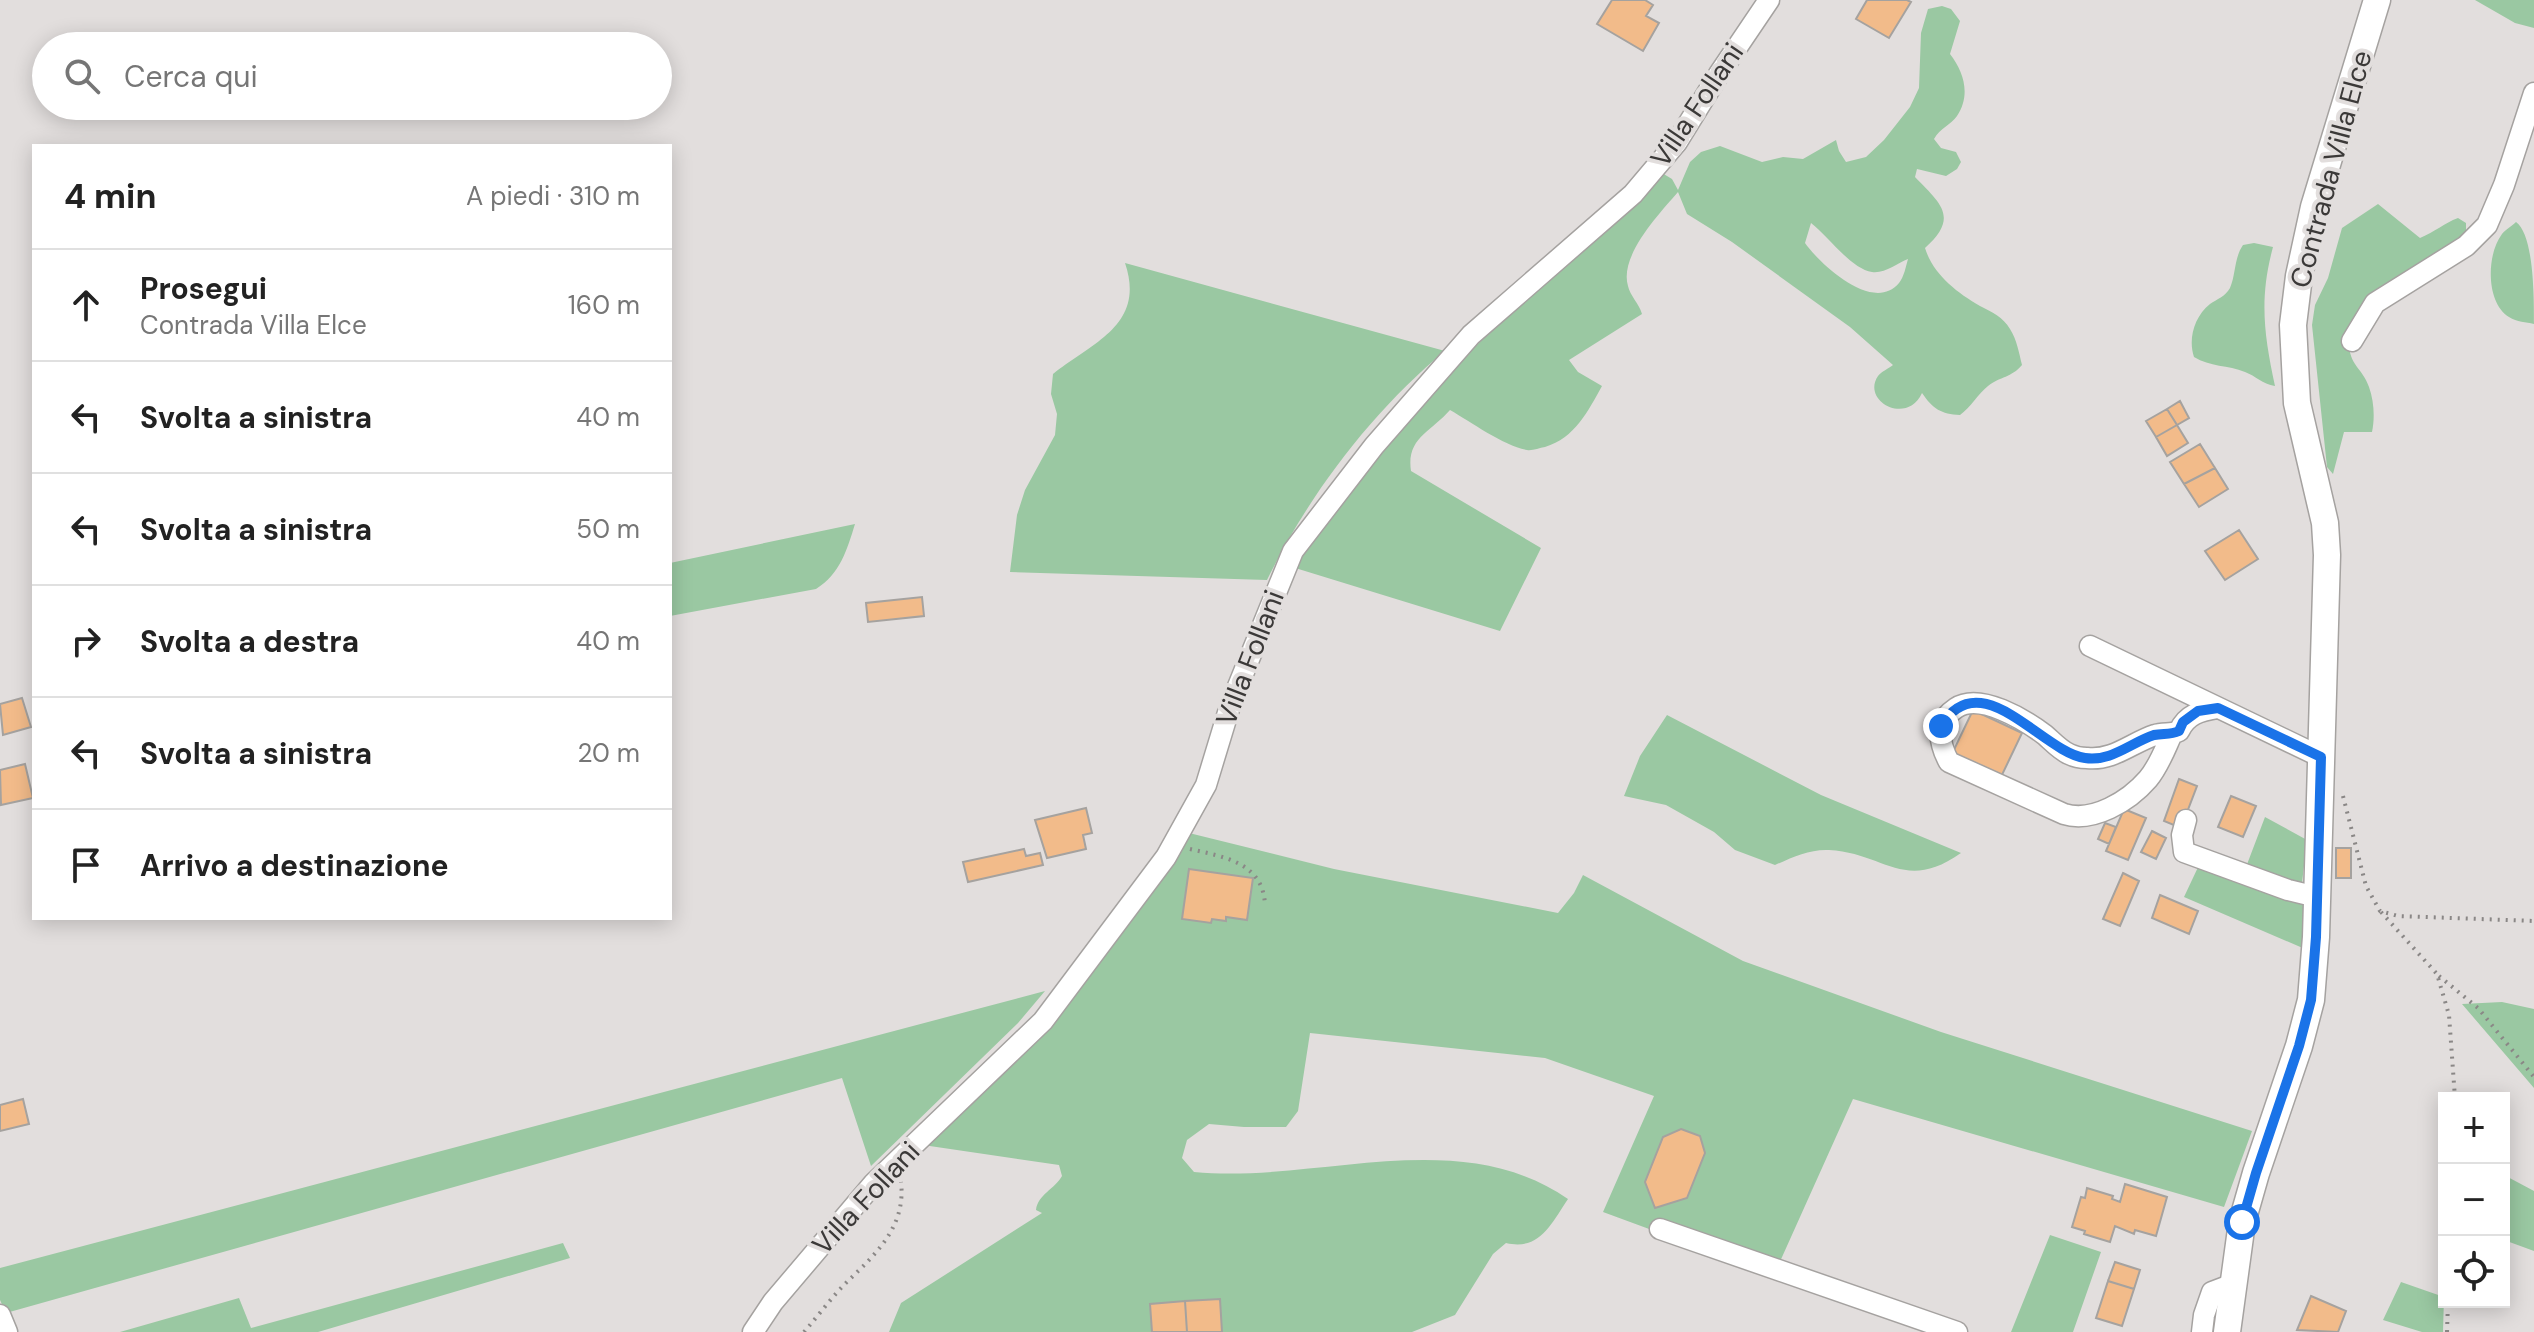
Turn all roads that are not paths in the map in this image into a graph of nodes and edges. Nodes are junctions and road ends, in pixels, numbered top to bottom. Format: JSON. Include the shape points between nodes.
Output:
{"nodes":[{"id":1,"x":2377,"y":0,"type":"edge"},
{"id":2,"x":1761,"y":2,"type":"edge"},
{"id":3,"x":2534,"y":93,"type":"edge"},
{"id":4,"x":2352,"y":341,"type":"dead end"},
{"id":5,"x":2090,"y":646,"type":"dead end"},
{"id":6,"x":2218,"y":708,"type":"junction"},
{"id":7,"x":2172,"y":734,"type":"junction"},
{"id":8,"x":2321,"y":764,"type":"junction"},
{"id":9,"x":2186,"y":820,"type":"dead end"},
{"id":10,"x":2317,"y":897,"type":"junction"},
{"id":11,"x":1660,"y":1229,"type":"dead end"},
{"id":12,"x":2233,"y":1284,"type":"junction"},
{"id":13,"x":0,"y":1315,"type":"edge"},
{"id":14,"x":7,"y":1332,"type":"edge"},
{"id":15,"x":753,"y":1332,"type":"edge"},
{"id":16,"x":1957,"y":1332,"type":"edge"},
{"id":17,"x":2202,"y":1332,"type":"edge"},
{"id":18,"x":2227,"y":1332,"type":"edge"}],
"edges":[{"from":1,"to":8,"type":"main road","name":"Contrada Villa Elce","via":[[2314,207],[2293,325],[2297,403],[2325,523]]},
{"from":2,"to":15,"type":"street","name":"Villa Follani","via":[[1677,142],[1633,194],[1471,335],[1374,446],[1293,551],[1230,706],[1206,785],[1172,845],[1043,1021],[874,1183]]},
{"from":3,"to":4,"type":"street","via":[[2487,225],[2466,246],[2375,303]]},
{"from":5,"to":6,"type":"street"},
{"from":6,"to":7,"type":"street","via":[[2198,711]]},
{"from":6,"to":8,"type":"street"},
{"from":7,"to":7,"type":"street","via":[[2148,779],[2127,798],[2080,819],[1949,762],[1941,747],[1941,726],[1949,714],[1959,705],[1976,702],[2007,712],[2069,755],[2089,759],[2113,756],[2160,733]]},
{"from":8,"to":10,"type":"main road","name":"Contrada Villa Elce"},
{"from":9,"to":10,"type":"street","via":[[2184,852]]},
{"from":10,"to":12,"type":"main road","name":"Contrada Villa Elce","via":[[2311,1000],[2244,1217]]},
{"from":11,"to":16,"type":"street"},
{"from":12,"to":17,"type":"street","via":[[2212,1292]]},
{"from":12,"to":18,"type":"main road","name":"Contrada Villa Elce"},
{"from":13,"to":14,"type":"street"}]}
